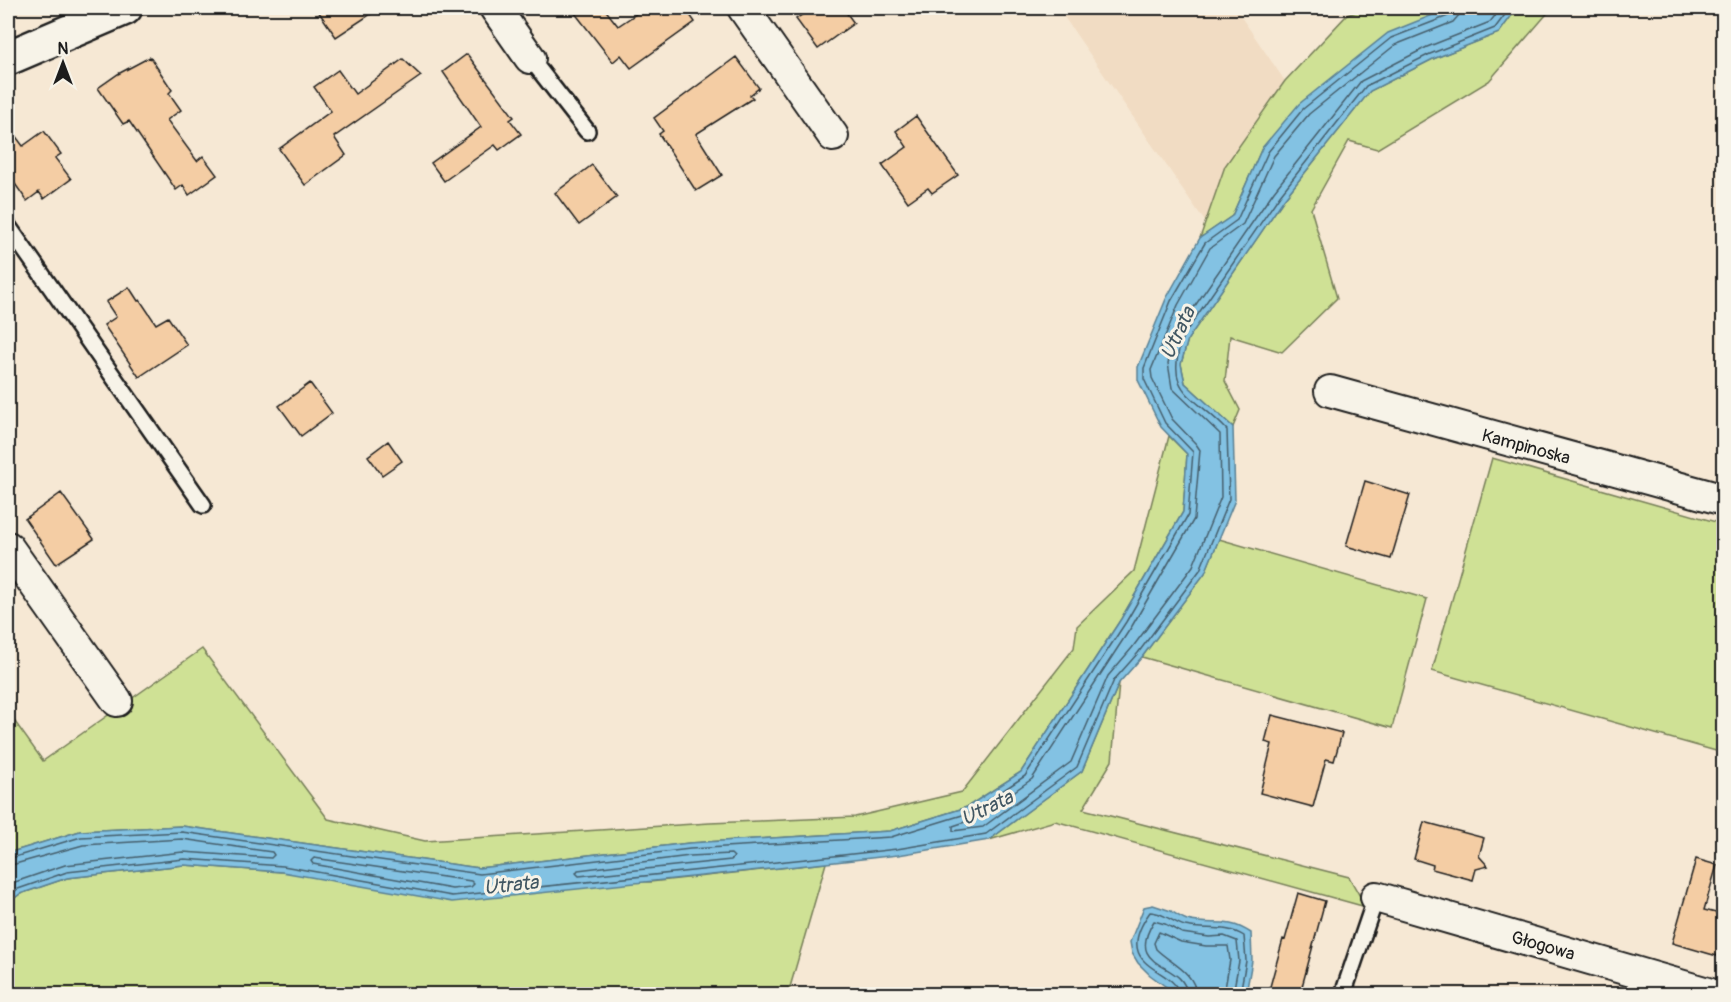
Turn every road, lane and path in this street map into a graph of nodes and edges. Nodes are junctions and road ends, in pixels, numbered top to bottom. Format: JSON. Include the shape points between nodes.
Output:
{"nodes":[{"id":1,"x":125,"y":8,"type":"edge"},
{"id":2,"x":495,"y":8,"type":"edge"},
{"id":3,"x":743,"y":8,"type":"edge"},
{"id":4,"x":8,"y":58,"type":"edge"},
{"id":5,"x":530,"y":58,"type":"joint"},
{"id":6,"x":587,"y":131,"type":"dead end"},
{"id":7,"x":832,"y":136,"type":"dead end"},
{"id":8,"x":8,"y":226,"type":"edge"},
{"id":9,"x":1330,"y":391,"type":"dead end"},
{"id":10,"x":1724,"y":500,"type":"edge"},
{"id":11,"x":203,"y":505,"type":"dead end"},
{"id":12,"x":8,"y":547,"type":"edge"},
{"id":13,"x":117,"y":701,"type":"dead end"},
{"id":14,"x":1376,"y":897,"type":"joint"},
{"id":15,"x":1342,"y":994,"type":"edge"},
{"id":16,"x":1711,"y":994,"type":"edge"}],
"edges":[{"from":1,"to":4,"type":"main road"},
{"from":2,"to":5,"type":"street"},
{"from":3,"to":7,"type":"street"},
{"from":5,"to":6,"type":"lane"},
{"from":8,"to":11,"type":"lane"},
{"from":9,"to":10,"type":"street","name":"Kampinoska"},
{"from":12,"to":13,"type":"street"},
{"from":14,"to":15,"type":"lane"},
{"from":14,"to":16,"type":"street","name":"Głogowa"}]}
